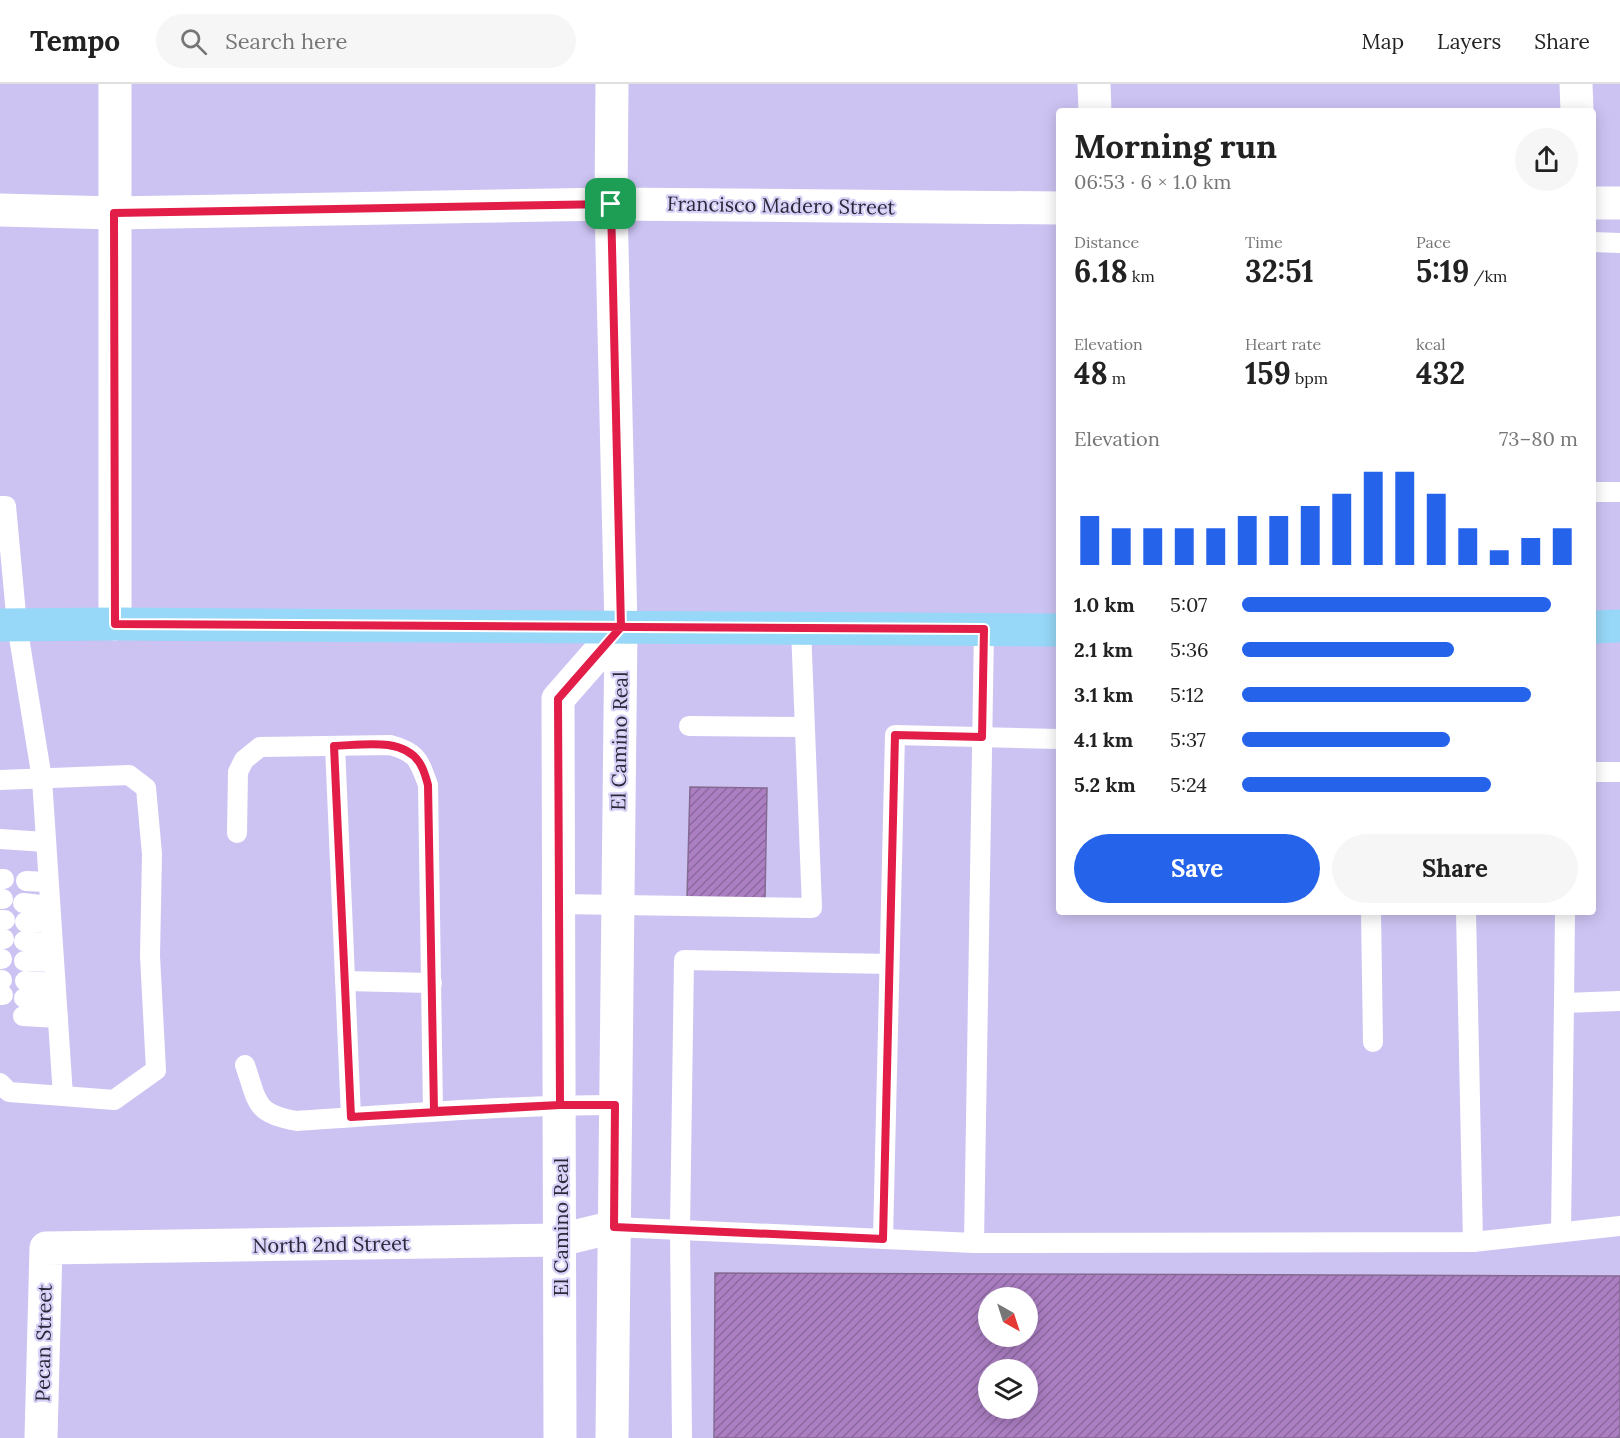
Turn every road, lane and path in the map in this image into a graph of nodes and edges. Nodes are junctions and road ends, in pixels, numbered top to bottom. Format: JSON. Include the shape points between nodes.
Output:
{"nodes":[{"id":1,"x":115,"y":84,"type":"edge"},
{"id":2,"x":612,"y":84,"type":"edge"},
{"id":3,"x":1094,"y":84,"type":"edge"},
{"id":4,"x":1576,"y":84,"type":"edge"},
{"id":5,"x":1095,"y":108,"type":"edge"},
{"id":6,"x":1577,"y":108,"type":"edge"},
{"id":7,"x":1596,"y":203,"type":"edge"},
{"id":8,"x":1620,"y":203,"type":"edge"},
{"id":9,"x":611,"y":204,"type":"junction"},
{"id":10,"x":1056,"y":208,"type":"edge"},
{"id":11,"x":0,"y":210,"type":"edge"},
{"id":12,"x":114,"y":213,"type":"junction"},
{"id":13,"x":1596,"y":242,"type":"edge"},
{"id":14,"x":1620,"y":243,"type":"edge"},
{"id":15,"x":1596,"y":492,"type":"edge"},
{"id":16,"x":1620,"y":492,"type":"edge"},
{"id":17,"x":3,"y":506,"type":"edge"},
{"id":18,"x":5,"y":550,"type":"edge"},
{"id":19,"x":115,"y":624,"type":"junction"},
{"id":20,"x":8,"y":625,"type":"edge"},
{"id":21,"x":1620,"y":626,"type":"edge"},
{"id":22,"x":621,"y":627,"type":"junction"},
{"id":23,"x":1596,"y":627,"type":"edge"},
{"id":24,"x":801,"y":628,"type":"junction"},
{"id":25,"x":984,"y":629,"type":"junction"},
{"id":26,"x":1056,"y":630,"type":"edge"},
{"id":27,"x":689,"y":726,"type":"dead end"},
{"id":28,"x":804,"y":727,"type":"junction"},
{"id":29,"x":982,"y":737,"type":"junction"},
{"id":30,"x":1056,"y":739,"type":"edge"},
{"id":31,"x":334,"y":746,"type":"junction"},
{"id":32,"x":1596,"y":772,"type":"edge"},
{"id":33,"x":1620,"y":772,"type":"edge"},
{"id":34,"x":42,"y":779,"type":"junction"},
{"id":35,"x":0,"y":780,"type":"edge"},
{"id":36,"x":237,"y":833,"type":"dead end"},
{"id":37,"x":0,"y":839,"type":"edge"},
{"id":38,"x":45,"y":842,"type":"junction"},
{"id":39,"x":26,"y":881,"type":"dead end"},
{"id":40,"x":48,"y":882,"type":"junction"},
{"id":41,"x":559,"y":903,"type":"junction"},
{"id":42,"x":618,"y":906,"type":"junction"},
{"id":43,"x":50,"y":915,"type":"junction"},
{"id":44,"x":1371,"y":915,"type":"edge"},
{"id":45,"x":1466,"y":915,"type":"edge"},
{"id":46,"x":1565,"y":915,"type":"edge"},
{"id":47,"x":53,"y":953,"type":"junction"},
{"id":48,"x":24,"y":961,"type":"dead end"},
{"id":49,"x":889,"y":964,"type":"junction"},
{"id":50,"x":345,"y":981,"type":"junction"},
{"id":51,"x":432,"y":983,"type":"junction"},
{"id":52,"x":56,"y":1000,"type":"junction"},
{"id":53,"x":1620,"y":1001,"type":"edge"},
{"id":54,"x":1564,"y":1003,"type":"junction"},
{"id":55,"x":1373,"y":1042,"type":"dead end"},
{"id":56,"x":245,"y":1065,"type":"dead end"},
{"id":57,"x":0,"y":1083,"type":"edge"},
{"id":58,"x":63,"y":1096,"type":"junction"},
{"id":59,"x":560,"y":1105,"type":"junction"},
{"id":60,"x":615,"y":1105,"type":"junction"},
{"id":61,"x":434,"y":1111,"type":"junction"},
{"id":62,"x":351,"y":1117,"type":"junction"},
{"id":63,"x":1620,"y":1226,"type":"edge"},
{"id":64,"x":614,"y":1227,"type":"junction"},
{"id":65,"x":680,"y":1230,"type":"junction"},
{"id":66,"x":1562,"y":1232,"type":"junction"},
{"id":67,"x":883,"y":1239,"type":"junction"},
{"id":68,"x":560,"y":1240,"type":"junction"},
{"id":69,"x":1473,"y":1242,"type":"junction"},
{"id":70,"x":974,"y":1243,"type":"junction"},
{"id":71,"x":46,"y":1248,"type":"joint"},
{"id":72,"x":41,"y":1438,"type":"edge"},
{"id":73,"x":560,"y":1438,"type":"edge"},
{"id":74,"x":612,"y":1438,"type":"edge"},
{"id":75,"x":682,"y":1438,"type":"edge"}],
"edges":[{"from":1,"to":12,"type":"street"},
{"from":2,"to":9,"type":"street"},
{"from":3,"to":5,"type":"street"},
{"from":4,"to":6,"type":"street"},
{"from":7,"to":8,"type":"street"},
{"from":9,"to":10,"type":"street","name":"Francisco Madero Street"},
{"from":9,"to":12,"type":"street","name":"Francisco Madero Street"},
{"from":9,"to":22,"type":"street"},
{"from":11,"to":12,"type":"street","name":"Francisco Madero Street"},
{"from":12,"to":19,"type":"street"},
{"from":13,"to":14,"type":"lane"},
{"from":15,"to":16,"type":"lane"},
{"from":17,"to":18,"type":"lane"},
{"from":18,"to":20,"type":"lane"},
{"from":19,"to":20,"type":"main road"},
{"from":19,"to":22,"type":"main road"},
{"from":20,"to":34,"type":"lane"},
{"from":21,"to":23,"type":"main road"},
{"from":22,"to":24,"type":"main road"},
{"from":22,"to":41,"type":"street","name":"El Camino Real","via":[[558,699]]},
{"from":22,"to":42,"type":"street","name":"El Camino Real"},
{"from":24,"to":25,"type":"main road"},
{"from":24,"to":28,"type":"lane"},
{"from":25,"to":26,"type":"main road"},
{"from":25,"to":29,"type":"lane"},
{"from":27,"to":28,"type":"lane"},
{"from":28,"to":42,"type":"lane","via":[[812,908]]},
{"from":29,"to":30,"type":"lane"},
{"from":29,"to":49,"type":"lane","via":[[895,735]]},
{"from":29,"to":70,"type":"lane"},
{"from":31,"to":36,"type":"lane","via":[[260,747],[244,760],[238,772]]},
{"from":31,"to":50,"type":"lane"},
{"from":31,"to":51,"type":"lane","via":[[390,745],[408,749],[420,763],[428,785]]},
{"from":32,"to":33,"type":"lane"},
{"from":34,"to":35,"type":"lane"},
{"from":34,"to":38,"type":"lane"},
{"from":34,"to":58,"type":"lane","via":[[129,775],[147,788],[152,854],[150,956],[156,1070],[114,1100]]},
{"from":37,"to":38,"type":"lane"},
{"from":38,"to":40,"type":"lane"},
{"from":39,"to":40,"type":"lane"},
{"from":40,"to":43,"type":"lane"},
{"from":41,"to":42,"type":"lane"},
{"from":41,"to":59,"type":"street","name":"El Camino Real"},
{"from":42,"to":60,"type":"street","name":"El Camino Real"},
{"from":43,"to":47,"type":"lane"},
{"from":43,"to":47,"type":"lane","via":[[24,922]]},
{"from":44,"to":55,"type":"lane"},
{"from":45,"to":69,"type":"lane"},
{"from":46,"to":54,"type":"lane"},
{"from":47,"to":48,"type":"lane"},
{"from":47,"to":52,"type":"lane"},
{"from":49,"to":65,"type":"lane","via":[[684,960]]},
{"from":49,"to":67,"type":"lane"},
{"from":50,"to":51,"type":"lane"},
{"from":50,"to":62,"type":"lane"},
{"from":51,"to":61,"type":"lane"},
{"from":52,"to":52,"type":"lane","via":[[24,998]]},
{"from":52,"to":58,"type":"lane"},
{"from":53,"to":54,"type":"lane"},
{"from":54,"to":66,"type":"lane"},
{"from":56,"to":62,"type":"lane","via":[[260,1107],[276,1117],[297,1121]]},
{"from":57,"to":58,"type":"lane","via":[[9,1092]]},
{"from":59,"to":60,"type":"lane"},
{"from":59,"to":61,"type":"lane"},
{"from":59,"to":68,"type":"street","name":"El Camino Real"},
{"from":60,"to":64,"type":"street","name":"El Camino Real"},
{"from":61,"to":62,"type":"lane"},
{"from":63,"to":66,"type":"lane"},
{"from":64,"to":65,"type":"lane"},
{"from":64,"to":68,"type":"street","name":"North 2nd Street"},
{"from":64,"to":74,"type":"street","name":"El Camino Real"},
{"from":65,"to":67,"type":"lane"},
{"from":65,"to":75,"type":"lane"},
{"from":66,"to":69,"type":"lane"},
{"from":67,"to":70,"type":"lane"},
{"from":68,"to":71,"type":"street","name":"North 2nd Street"},
{"from":68,"to":73,"type":"street","name":"El Camino Real"},
{"from":69,"to":70,"type":"lane"},
{"from":71,"to":72,"type":"street","name":"Pecan Street"}]}
